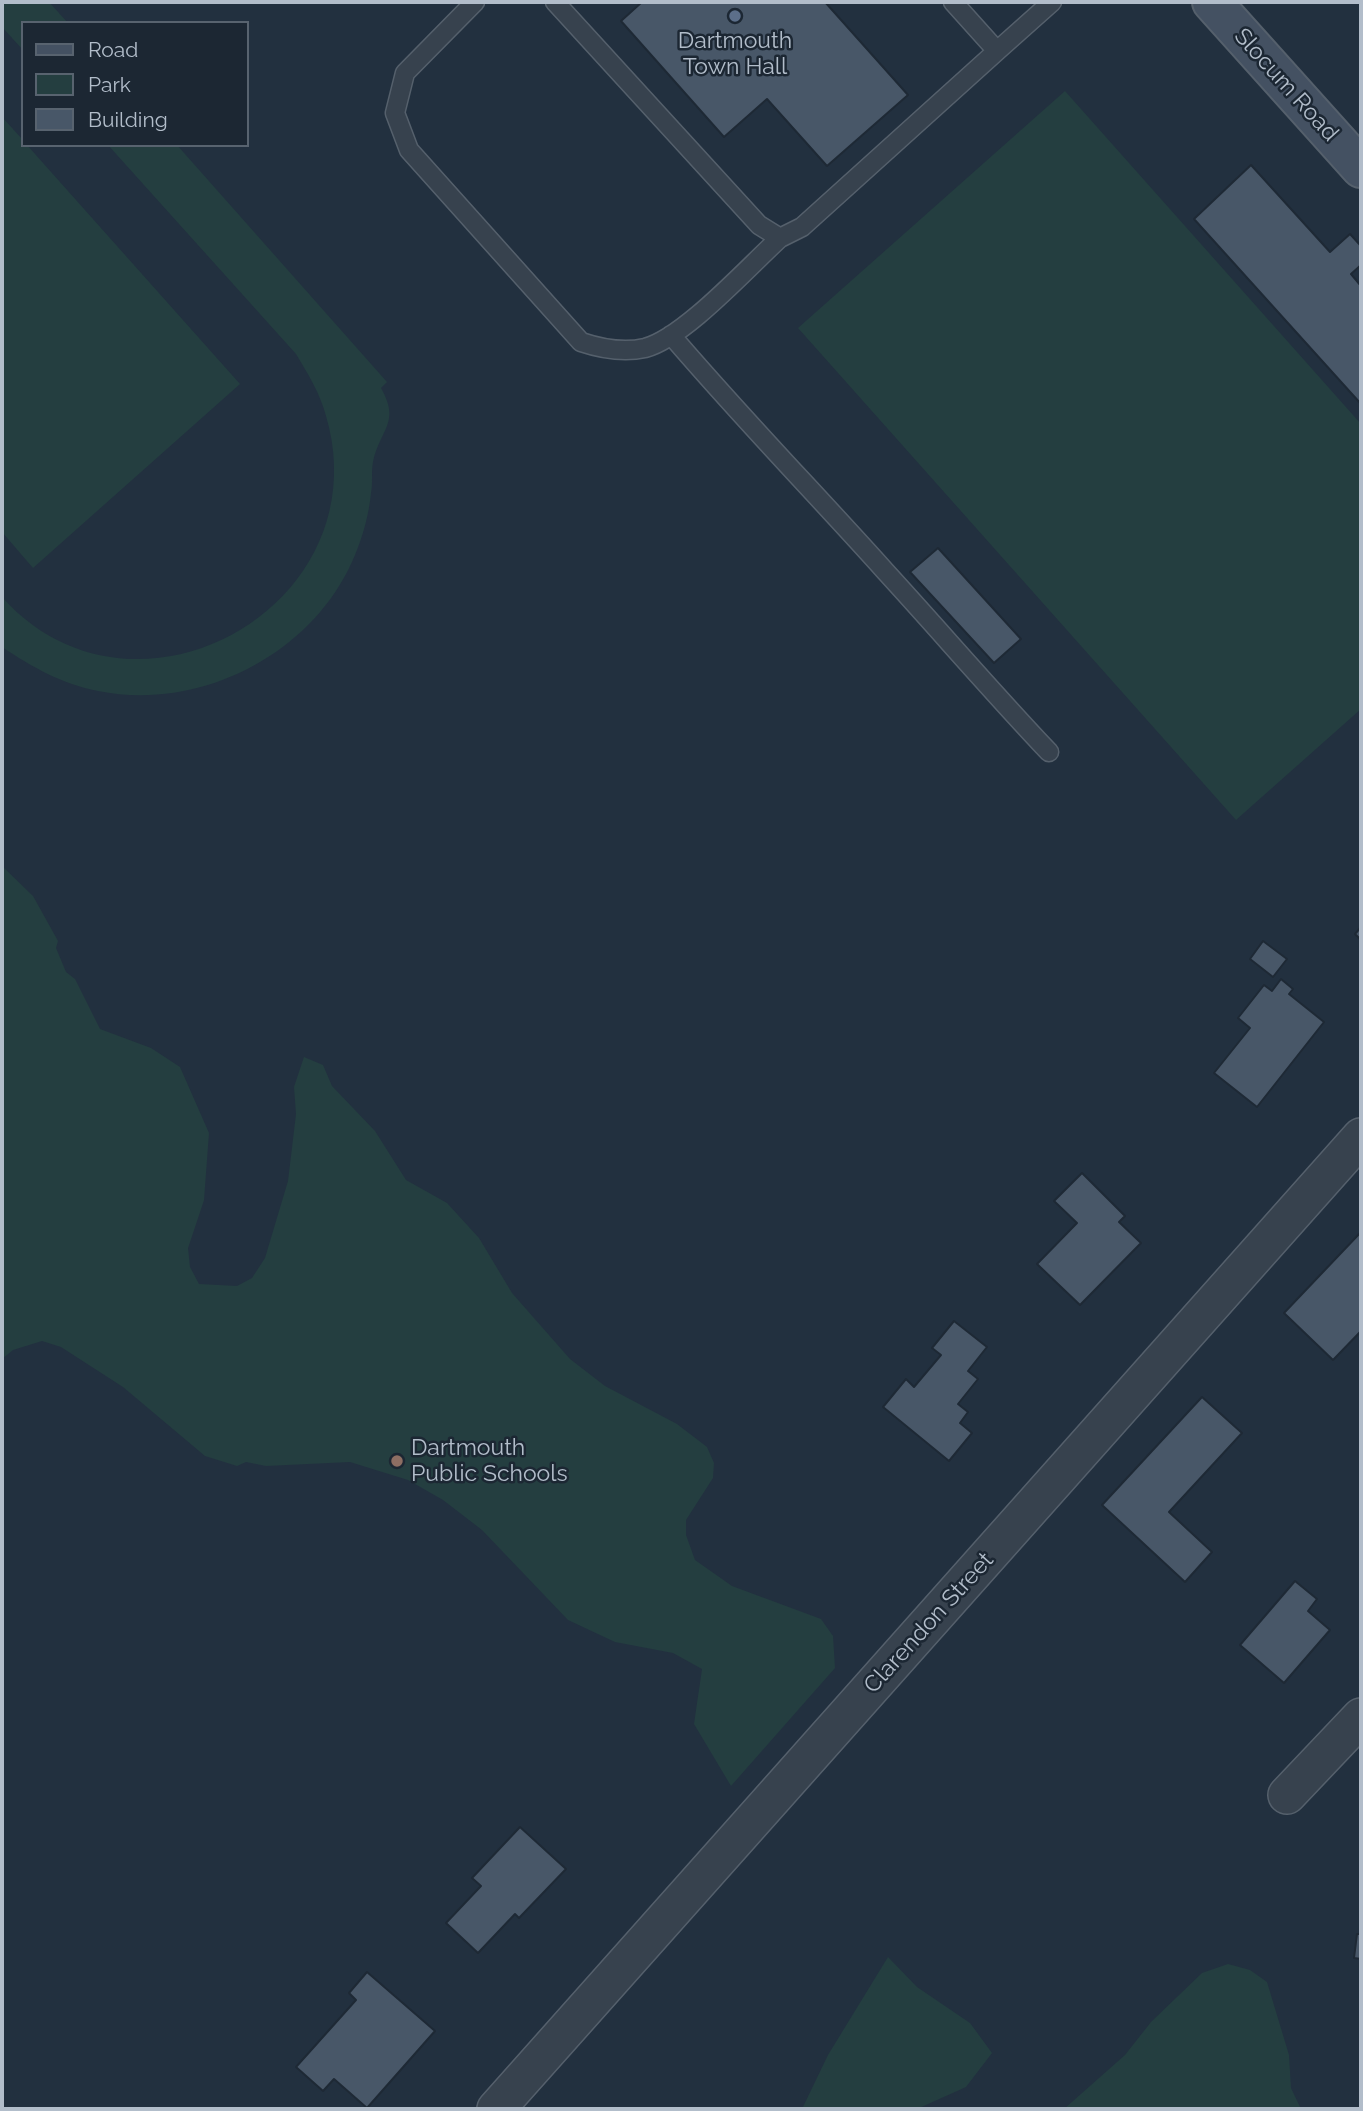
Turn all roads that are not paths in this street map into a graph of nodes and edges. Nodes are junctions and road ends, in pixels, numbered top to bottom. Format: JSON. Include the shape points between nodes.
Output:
{"nodes":[{"id":1,"x":475,"y":2,"type":"edge"},
{"id":2,"x":555,"y":2,"type":"edge"},
{"id":3,"x":953,"y":2,"type":"edge"},
{"id":4,"x":1052,"y":2,"type":"edge"},
{"id":5,"x":1212,"y":2,"type":"edge"},
{"id":6,"x":998,"y":51,"type":"junction"},
{"id":7,"x":1361,"y":168,"type":"edge"},
{"id":8,"x":780,"y":238,"type":"junction"},
{"id":9,"x":671,"y":335,"type":"junction"},
{"id":10,"x":1049,"y":752,"type":"dead end"},
{"id":11,"x":1361,"y":1137,"type":"edge"},
{"id":12,"x":1361,"y":1717,"type":"edge"},
{"id":13,"x":1287,"y":1796,"type":"dead end"},
{"id":14,"x":496,"y":2109,"type":"edge"}],
"edges":[{"from":1,"to":9,"type":"lane","via":[[405,73],[395,113],[409,150],[581,342],[608,350],[634,349]]},
{"from":2,"to":8,"type":"lane","via":[[759,225]]},
{"from":3,"to":6,"type":"lane"},
{"from":4,"to":6,"type":"lane"},
{"from":5,"to":7,"type":"main road","name":"Slocum Road"},
{"from":6,"to":8,"type":"lane","via":[[802,227]]},
{"from":8,"to":9,"type":"lane"},
{"from":9,"to":10,"type":"lane"},
{"from":11,"to":14,"type":"street","name":"Clarendon Street"},
{"from":12,"to":13,"type":"street"}]}
